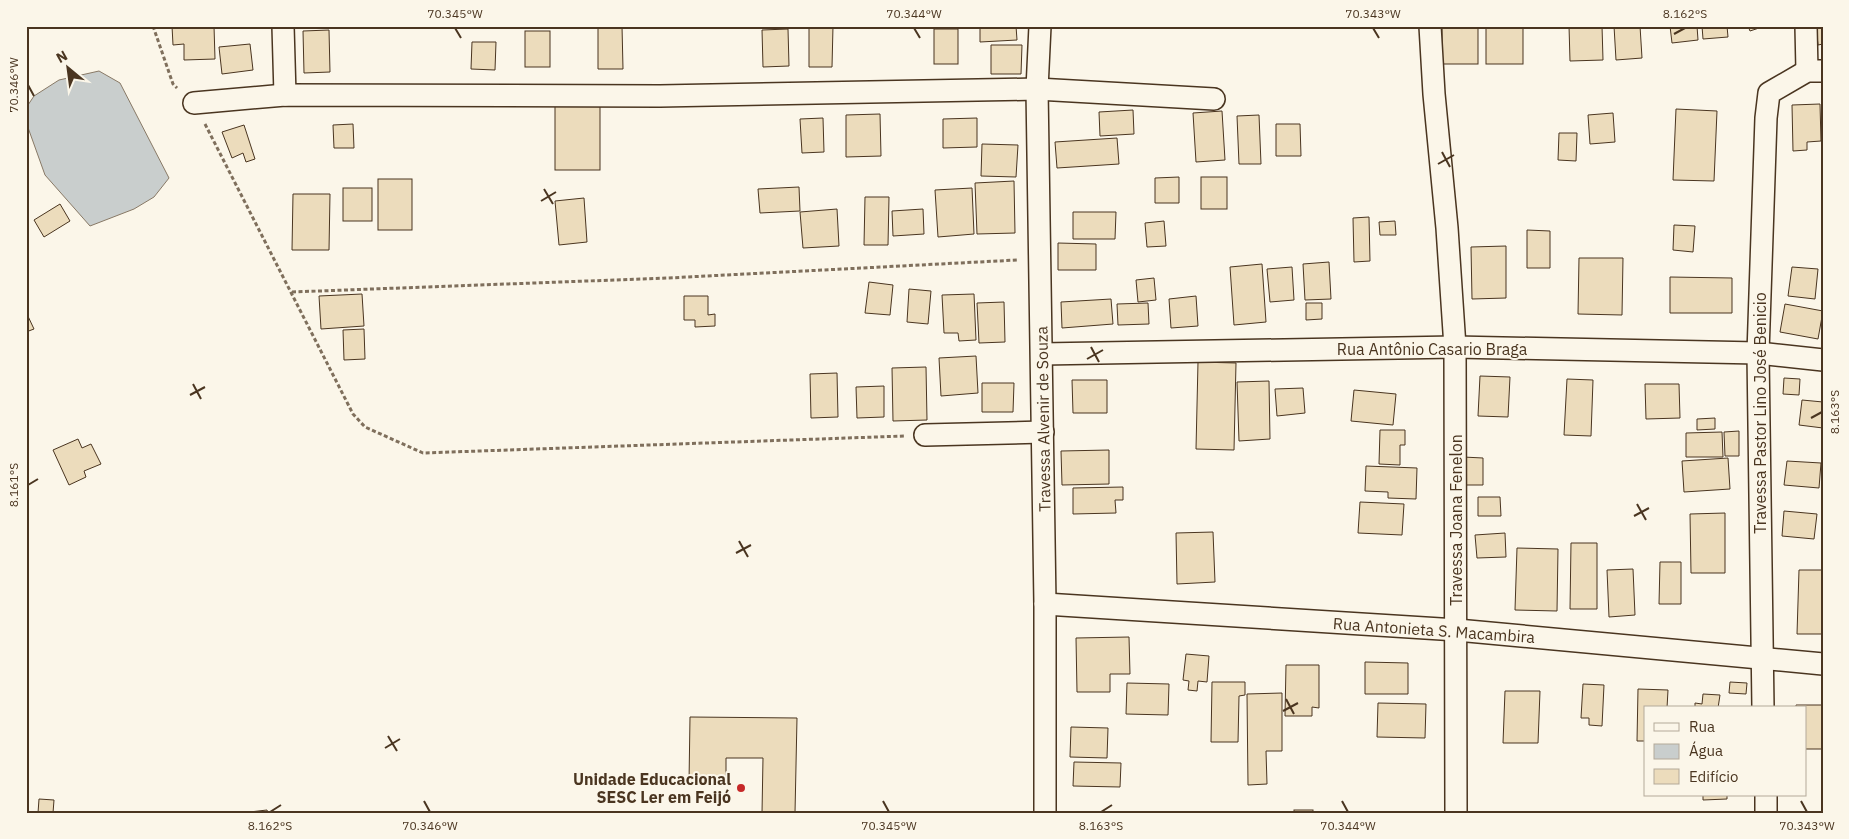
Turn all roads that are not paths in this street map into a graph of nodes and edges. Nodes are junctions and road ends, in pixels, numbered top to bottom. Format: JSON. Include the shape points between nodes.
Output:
{"nodes":[{"id":1,"x":284,"y":26,"type":"edge"},
{"id":2,"x":1040,"y":26,"type":"edge"},
{"id":3,"x":1430,"y":26,"type":"edge"},
{"id":4,"x":1806,"y":26,"type":"edge"},
{"id":5,"x":1815,"y":71,"type":"edge"},
{"id":6,"x":1037,"y":89,"type":"junction"},
{"id":7,"x":285,"y":95,"type":"junction"},
{"id":8,"x":1214,"y":99,"type":"dead end"},
{"id":9,"x":194,"y":103,"type":"road end"},
{"id":10,"x":1456,"y":347,"type":"junction"},
{"id":11,"x":1758,"y":353,"type":"junction"},
{"id":12,"x":1042,"y":354,"type":"junction"},
{"id":13,"x":1823,"y":360,"type":"edge"},
{"id":14,"x":1043,"y":432,"type":"junction"},
{"id":15,"x":925,"y":435,"type":"road end"},
{"id":16,"x":1045,"y":604,"type":"junction"},
{"id":17,"x":1457,"y":630,"type":"junction"},
{"id":18,"x":1761,"y":658,"type":"junction"},
{"id":19,"x":1823,"y":664,"type":"edge"},
{"id":20,"x":1763,"y":706,"type":"edge"},
{"id":21,"x":1766,"y":796,"type":"edge"},
{"id":22,"x":1045,"y":813,"type":"edge"},
{"id":23,"x":1456,"y":813,"type":"edge"},
{"id":24,"x":1766,"y":813,"type":"edge"}],
"edges":[{"from":1,"to":7,"type":"street"},
{"from":2,"to":6,"type":"street","name":"Travessa Alvenir de Souza"},
{"from":3,"to":10,"type":"street","name":"Travessa Joana Fenelon"},
{"from":4,"to":5,"type":"street"},
{"from":5,"to":11,"type":"street","name":"Travessa Pastor Lino José Benicio","via":[[1769,94]]},
{"from":6,"to":7,"type":"street","via":[[660,96]]},
{"from":6,"to":8,"type":"street"},
{"from":6,"to":12,"type":"street","name":"Travessa Alvenir de Souza"},
{"from":7,"to":9,"type":"street"},
{"from":10,"to":11,"type":"street","name":"Rua Antônio Casario Braga"},
{"from":10,"to":12,"type":"street","name":"Rua Antônio Casario Braga"},
{"from":10,"to":17,"type":"street","name":"Travessa Joana Fenelon"},
{"from":11,"to":13,"type":"street","name":"Rua Antônio Casario Braga"},
{"from":11,"to":18,"type":"street","name":"Travessa Pastor Lino José Benicio"},
{"from":12,"to":14,"type":"street","name":"Travessa Alvenir de Souza"},
{"from":14,"to":15,"type":"street"},
{"from":14,"to":16,"type":"street","name":"Travessa Alvenir de Souza"},
{"from":16,"to":17,"type":"street","name":"Rua Antonieta S. Macambira"},
{"from":16,"to":22,"type":"street","name":"Travessa Alvenir de Souza"},
{"from":17,"to":18,"type":"street","name":"Rua Antonieta S. Macambira"},
{"from":17,"to":23,"type":"street","name":"Travessa Joana Fenelon"},
{"from":18,"to":19,"type":"street","name":"Rua Antonieta S. Macambira"},
{"from":18,"to":20,"type":"street","name":"Travessa Pastor Lino José Benicio"},
{"from":21,"to":24,"type":"street"}]}
